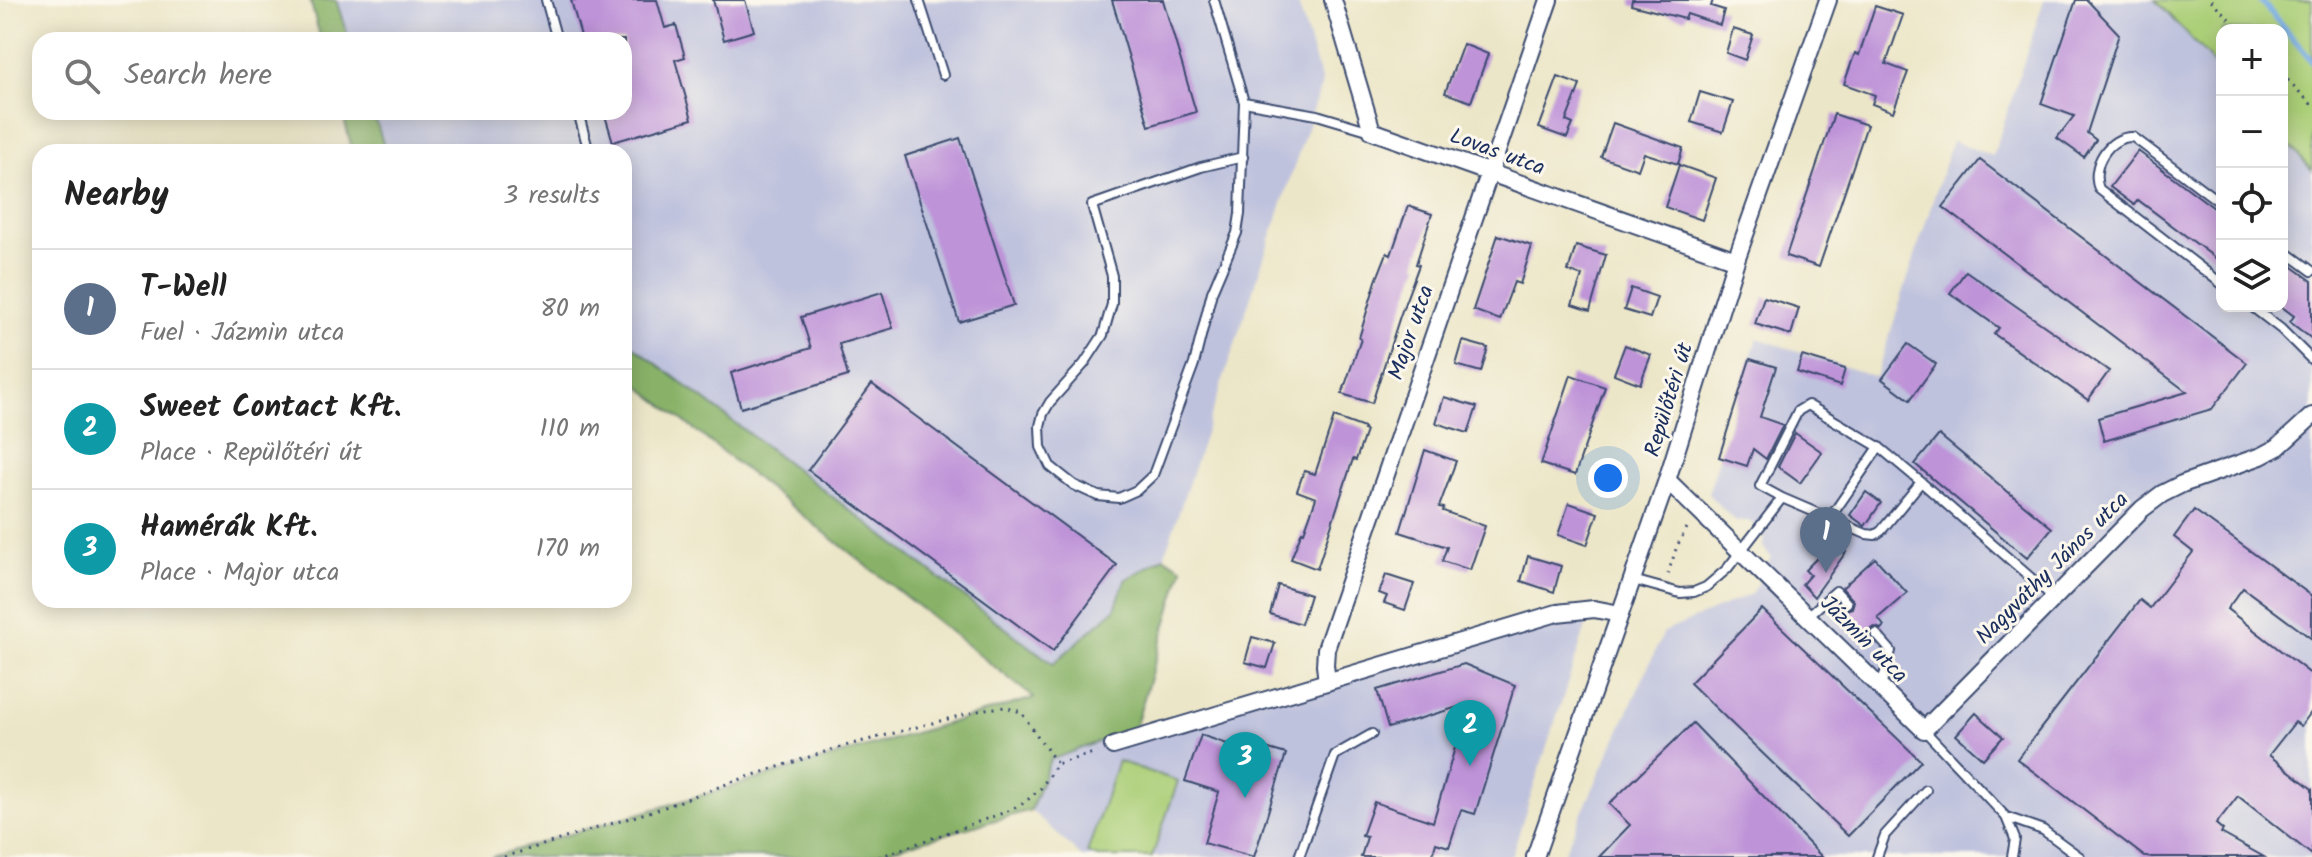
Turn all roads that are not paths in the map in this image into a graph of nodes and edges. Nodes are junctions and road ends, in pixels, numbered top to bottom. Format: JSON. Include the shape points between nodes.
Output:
{"nodes":[{"id":1,"x":546,"y":0,"type":"edge"},
{"id":2,"x":919,"y":0,"type":"edge"},
{"id":3,"x":1214,"y":0,"type":"edge"},
{"id":4,"x":1333,"y":0,"type":"edge"},
{"id":5,"x":1549,"y":0,"type":"edge"},
{"id":6,"x":1828,"y":0,"type":"edge"},
{"id":7,"x":555,"y":32,"type":"edge"},
{"id":8,"x":943,"y":75,"type":"dead end"},
{"id":9,"x":1244,"y":102,"type":"junction"},
{"id":10,"x":580,"y":120,"type":"edge"},
{"id":11,"x":1372,"y":131,"type":"junction"},
{"id":12,"x":587,"y":144,"type":"edge"},
{"id":13,"x":1243,"y":157,"type":"junction"},
{"id":14,"x":1491,"y":174,"type":"junction"},
{"id":15,"x":2216,"y":199,"type":"edge"},
{"id":16,"x":2288,"y":253,"type":"edge"},
{"id":17,"x":1736,"y":260,"type":"junction"},
{"id":18,"x":2312,"y":271,"type":"edge"},
{"id":19,"x":2216,"y":279,"type":"edge"},
{"id":20,"x":2259,"y":312,"type":"edge"},
{"id":21,"x":2312,"y":359,"type":"edge"},
{"id":22,"x":2312,"y":416,"type":"edge"},
{"id":23,"x":1879,"y":447,"type":"junction"},
{"id":24,"x":1667,"y":480,"type":"junction"},
{"id":25,"x":1921,"y":482,"type":"junction"},
{"id":26,"x":1782,"y":498,"type":"junction"},
{"id":27,"x":1830,"y":518,"type":"junction"},
{"id":28,"x":1741,"y":551,"type":"junction"},
{"id":29,"x":1631,"y":580,"type":"junction"},
{"id":30,"x":2054,"y":598,"type":"junction"},
{"id":31,"x":1847,"y":603,"type":"dead end"},
{"id":32,"x":1620,"y":614,"type":"junction"},
{"id":33,"x":1808,"y":616,"type":"junction"},
{"id":34,"x":1876,"y":634,"type":"dead end"},
{"id":35,"x":1327,"y":682,"type":"junction"},
{"id":36,"x":1881,"y":688,"type":"junction"},
{"id":37,"x":1924,"y":730,"type":"junction"},
{"id":38,"x":1372,"y":734,"type":"dead end"},
{"id":39,"x":1113,"y":746,"type":"road end"},
{"id":40,"x":1926,"y":790,"type":"dead end"},
{"id":41,"x":2006,"y":817,"type":"junction"},
{"id":42,"x":1299,"y":857,"type":"edge"},
{"id":43,"x":1535,"y":857,"type":"edge"},
{"id":44,"x":1877,"y":857,"type":"edge"},
{"id":45,"x":2012,"y":857,"type":"edge"},
{"id":46,"x":2080,"y":857,"type":"edge"}],
"edges":[{"from":1,"to":7,"type":"lane"},
{"from":2,"to":8,"type":"lane"},
{"from":3,"to":9,"type":"lane"},
{"from":4,"to":11,"type":"street"},
{"from":5,"to":14,"type":"street","name":"Major utca"},
{"from":6,"to":17,"type":"street","name":"Repülőtéri út"},
{"from":9,"to":11,"type":"lane"},
{"from":9,"to":13,"type":"lane"},
{"from":10,"to":12,"type":"lane"},
{"from":11,"to":14,"type":"street","name":"Lovas utca"},
{"from":13,"to":13,"type":"lane","via":[[1237,233],[1212,292],[1194,364],[1153,475],[1119,498],[1074,485],[1050,466],[1041,447],[1040,426],[1050,402],[1103,335],[1112,304],[1112,276],[1092,205]]},
{"from":14,"to":17,"type":"street","name":"Lovas utca"},
{"from":14,"to":35,"type":"street","name":"Major utca","via":[[1326,649]]},
{"from":15,"to":19,"type":"lane","via":[[2133,137],[2115,140],[2096,167],[2099,189]]},
{"from":16,"to":18,"type":"lane"},
{"from":17,"to":24,"type":"street","name":"Repülőtéri út"},
{"from":20,"to":21,"type":"lane"},
{"from":22,"to":30,"type":"street","name":"Nagyváthy János utca","via":[[2261,456],[2162,494]]},
{"from":23,"to":25,"type":"lane"},
{"from":23,"to":26,"type":"lane","via":[[1812,406],[1801,407],[1760,486]]},
{"from":23,"to":27,"type":"lane"},
{"from":24,"to":28,"type":"street","name":"Jázmin utca"},
{"from":24,"to":29,"type":"street","name":"Repülőtéri út"},
{"from":25,"to":27,"type":"lane","via":[[1875,535]]},
{"from":25,"to":30,"type":"lane"},
{"from":26,"to":27,"type":"lane"},
{"from":26,"to":28,"type":"lane"},
{"from":28,"to":29,"type":"lane","via":[[1727,569],[1694,592]]},
{"from":28,"to":33,"type":"street","name":"Jázmin utca"},
{"from":29,"to":32,"type":"street","name":"Repülőtéri út"},
{"from":30,"to":37,"type":"street","name":"Nagyváthy János utca"},
{"from":31,"to":33,"type":"lane","via":[[1836,591]]},
{"from":32,"to":35,"type":"street","via":[[1594,609],[1557,613]]},
{"from":32,"to":43,"type":"street","name":"Repülőtéri út"},
{"from":33,"to":36,"type":"street","name":"Jázmin utca"},
{"from":34,"to":36,"type":"lane","via":[[1891,651]]},
{"from":35,"to":39,"type":"street"},
{"from":36,"to":37,"type":"street","name":"Jázmin utca"},
{"from":37,"to":41,"type":"lane"},
{"from":38,"to":42,"type":"lane","via":[[1335,755]]},
{"from":40,"to":44,"type":"lane","via":[[1885,835]]},
{"from":41,"to":45,"type":"lane","via":[[2015,839]]},
{"from":41,"to":46,"type":"lane","via":[[2043,830]]}]}
